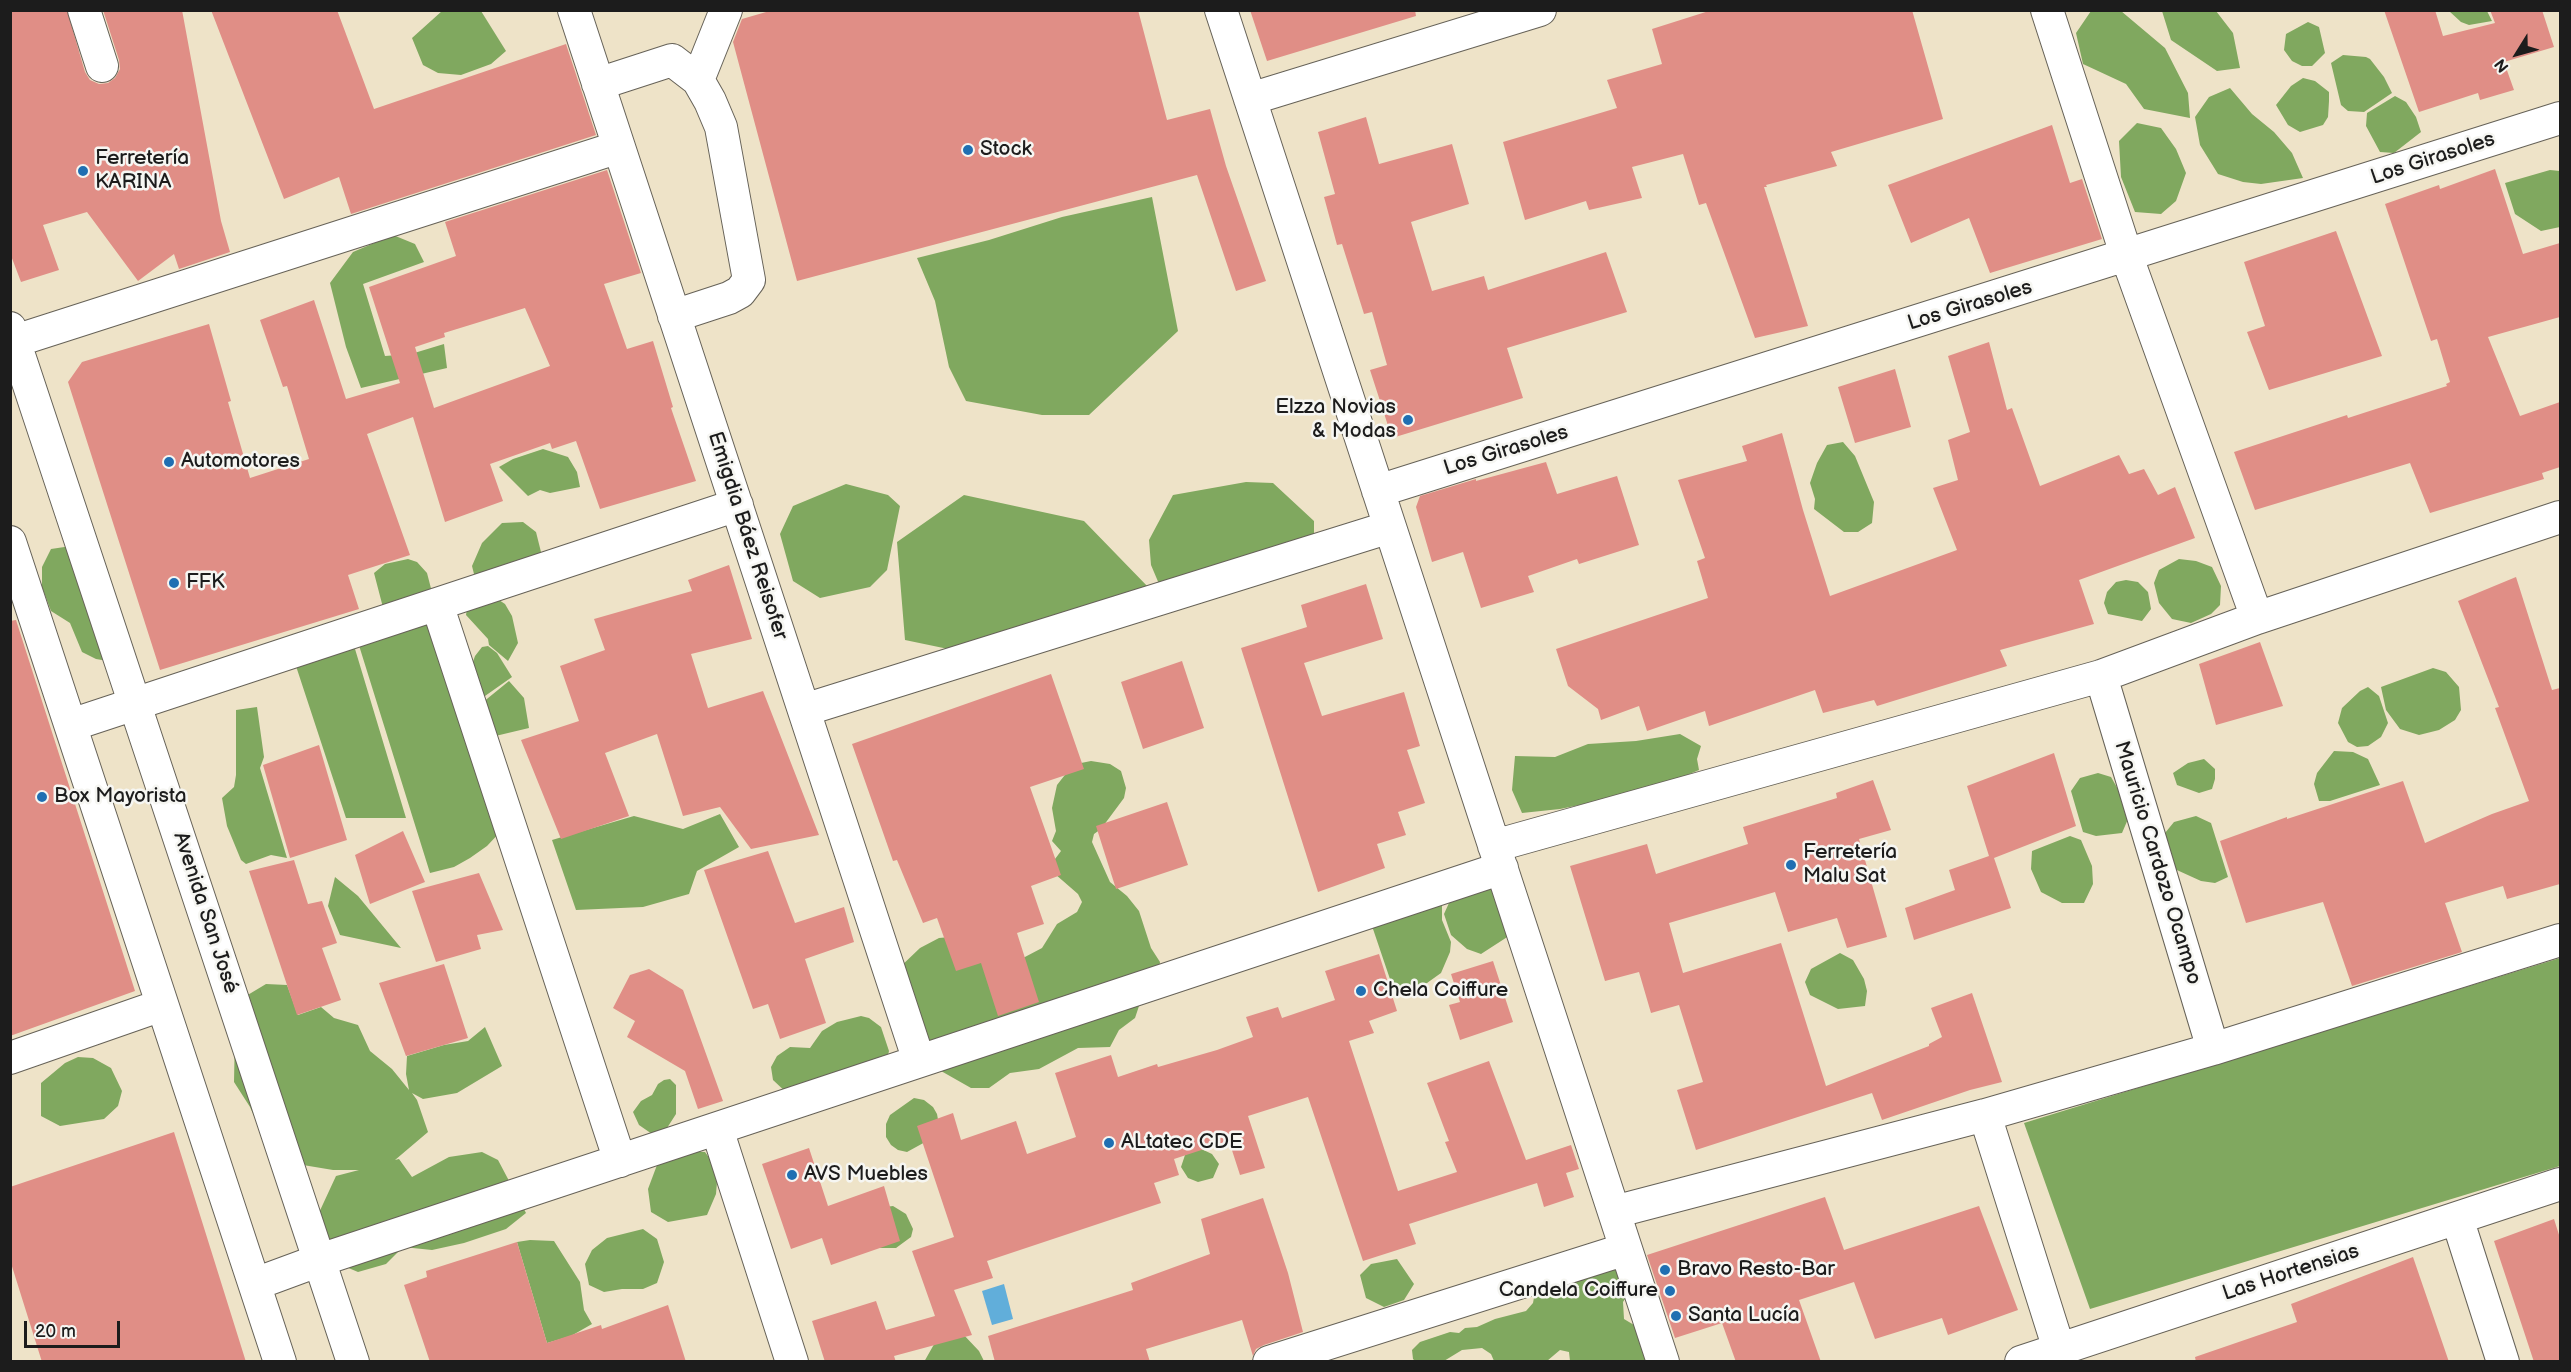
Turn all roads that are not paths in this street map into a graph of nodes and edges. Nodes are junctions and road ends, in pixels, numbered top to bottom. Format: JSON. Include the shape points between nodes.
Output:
{"nodes":[{"id":1,"x":84,"y":10,"type":"edge"},
{"id":2,"x":574,"y":10,"type":"edge"},
{"id":3,"x":726,"y":10,"type":"edge"},
{"id":4,"x":1221,"y":10,"type":"edge"},
{"id":5,"x":1540,"y":10,"type":"edge"},
{"id":6,"x":2047,"y":10,"type":"edge"},
{"id":7,"x":102,"y":66,"type":"dead end"},
{"id":8,"x":698,"y":80,"type":"junction"},
{"id":9,"x":598,"y":84,"type":"junction"},
{"id":10,"x":1250,"y":99,"type":"junction"},
{"id":11,"x":2560,"y":118,"type":"edge"},
{"id":12,"x":619,"y":147,"type":"junction"},
{"id":13,"x":2127,"y":257,"type":"junction"},
{"id":14,"x":674,"y":316,"type":"junction"},
{"id":15,"x":12,"y":336,"type":"edge"},
{"id":16,"x":1378,"y":491,"type":"junction"},
{"id":17,"x":737,"y":505,"type":"junction"},
{"id":18,"x":2560,"y":517,"type":"edge"},
{"id":19,"x":1390,"y":527,"type":"junction"},
{"id":20,"x":10,"y":542,"type":"edge"},
{"id":21,"x":437,"y":604,"type":"junction"},
{"id":22,"x":2257,"y":618,"type":"junction"},
{"id":23,"x":2101,"y":676,"type":"junction"},
{"id":24,"x":136,"y":703,"type":"junction"},
{"id":25,"x":804,"y":710,"type":"junction"},
{"id":26,"x":70,"y":725,"type":"junction"},
{"id":27,"x":1498,"y":857,"type":"junction"},
{"id":28,"x":2560,"y":940,"type":"edge"},
{"id":29,"x":162,"y":1005,"type":"junction"},
{"id":30,"x":2213,"y":1049,"type":"junction"},
{"id":31,"x":10,"y":1058,"type":"edge"},
{"id":32,"x":919,"y":1061,"type":"junction"},
{"id":33,"x":1985,"y":1115,"type":"junction"},
{"id":34,"x":717,"y":1129,"type":"junction"},
{"id":35,"x":621,"y":1161,"type":"junction"},
{"id":36,"x":2560,"y":1184,"type":"edge"},
{"id":37,"x":1614,"y":1212,"type":"junction"},
{"id":38,"x":2457,"y":1218,"type":"junction"},
{"id":39,"x":1626,"y":1249,"type":"junction"},
{"id":40,"x":320,"y":1260,"type":"junction"},
{"id":41,"x":255,"y":1284,"type":"junction"},
{"id":42,"x":2061,"y":1355,"type":"edge"},
{"id":43,"x":280,"y":1362,"type":"edge"},
{"id":44,"x":353,"y":1362,"type":"edge"},
{"id":45,"x":792,"y":1362,"type":"edge"},
{"id":46,"x":1269,"y":1362,"type":"edge"},
{"id":47,"x":1663,"y":1362,"type":"edge"},
{"id":48,"x":2021,"y":1362,"type":"edge"},
{"id":49,"x":2502,"y":1362,"type":"edge"}],
"edges":[{"from":1,"to":7,"type":"street"},
{"from":2,"to":9,"type":"street","name":"Emigdia Báez Reisofer"},
{"from":3,"to":8,"type":"street"},
{"from":4,"to":10,"type":"street"},
{"from":5,"to":10,"type":"street"},
{"from":6,"to":13,"type":"street"},
{"from":8,"to":9,"type":"street","via":[[672,60]]},
{"from":8,"to":14,"type":"street","via":[[721,127],[749,280],[729,298]]},
{"from":9,"to":12,"type":"street","name":"Emigdia Báez Reisofer"},
{"from":10,"to":16,"type":"street"},
{"from":11,"to":13,"type":"street","name":"Los Girasoles"},
{"from":12,"to":14,"type":"street","name":"Emigdia Báez Reisofer"},
{"from":12,"to":15,"type":"street"},
{"from":13,"to":16,"type":"street","name":"Los Girasoles"},
{"from":13,"to":22,"type":"street"},
{"from":14,"to":17,"type":"street","name":"Emigdia Báez Reisofer"},
{"from":15,"to":24,"type":"street","name":"Avenida San José"},
{"from":16,"to":19,"type":"street"},
{"from":17,"to":21,"type":"street"},
{"from":17,"to":25,"type":"street","name":"Emigdia Báez Reisofer"},
{"from":18,"to":22,"type":"street"},
{"from":19,"to":25,"type":"street"},
{"from":19,"to":27,"type":"street"},
{"from":20,"to":26,"type":"street"},
{"from":21,"to":24,"type":"street"},
{"from":21,"to":35,"type":"street"},
{"from":22,"to":23,"type":"street"},
{"from":23,"to":27,"type":"street"},
{"from":23,"to":30,"type":"street","name":"Mauricio Cardozo Ocampo"},
{"from":24,"to":26,"type":"street"},
{"from":24,"to":40,"type":"street","name":"Avenida San José"},
{"from":25,"to":32,"type":"street","name":"Emigdia Báez Reisofer"},
{"from":26,"to":29,"type":"street"},
{"from":27,"to":32,"type":"street"},
{"from":27,"to":37,"type":"street"},
{"from":28,"to":30,"type":"street"},
{"from":29,"to":31,"type":"street"},
{"from":29,"to":41,"type":"street"},
{"from":30,"to":33,"type":"street"},
{"from":32,"to":34,"type":"street"},
{"from":33,"to":37,"type":"street"},
{"from":33,"to":42,"type":"street"},
{"from":34,"to":35,"type":"street"},
{"from":34,"to":45,"type":"street"},
{"from":35,"to":40,"type":"street"},
{"from":36,"to":38,"type":"street","name":"Las Hortensias"},
{"from":37,"to":39,"type":"street"},
{"from":38,"to":42,"type":"street","name":"Las Hortensias"},
{"from":38,"to":49,"type":"street"},
{"from":39,"to":46,"type":"street"},
{"from":39,"to":47,"type":"street"},
{"from":40,"to":41,"type":"street"},
{"from":40,"to":44,"type":"street","name":"Avenida San José"},
{"from":41,"to":43,"type":"street"},
{"from":42,"to":48,"type":"street","name":"Las Hortensias"}]}
